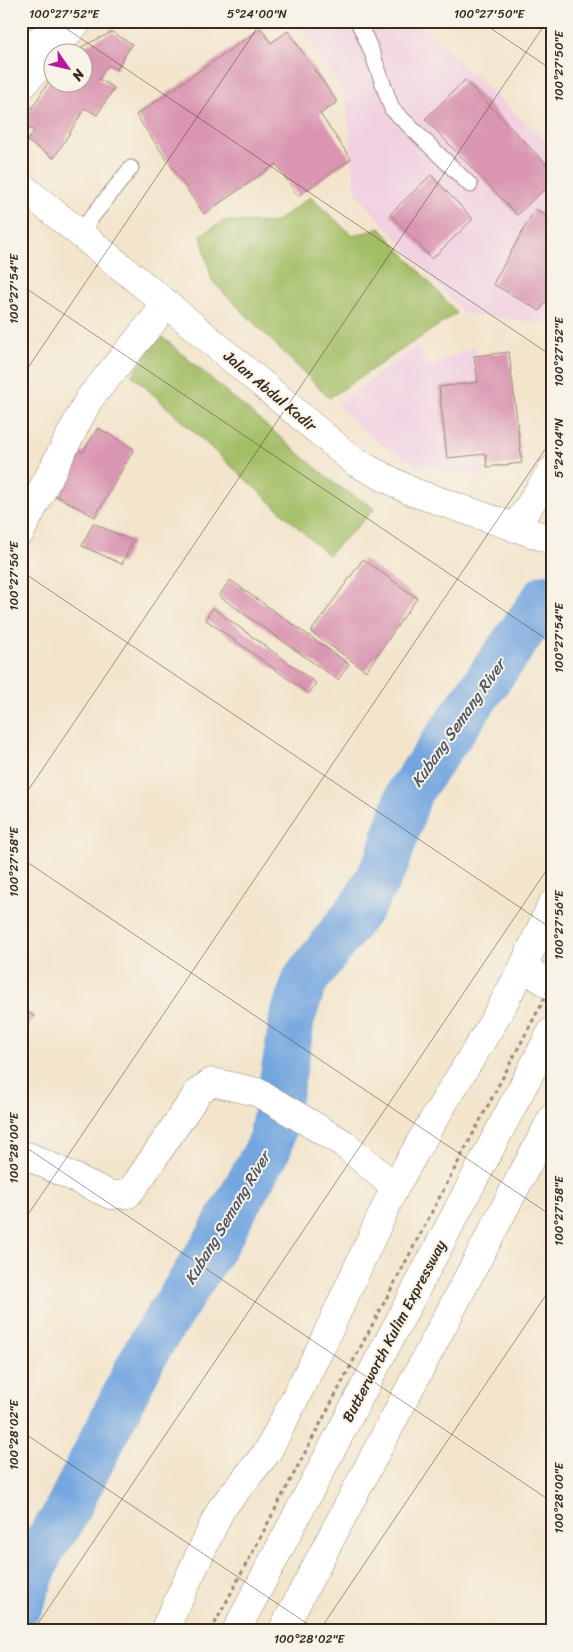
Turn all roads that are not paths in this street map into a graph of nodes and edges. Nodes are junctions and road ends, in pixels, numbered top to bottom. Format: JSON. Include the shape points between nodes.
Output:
{"nodes":[{"id":1,"x":73,"y":21,"type":"edge"},
{"id":2,"x":78,"y":21,"type":"edge"},
{"id":3,"x":358,"y":21,"type":"edge"},
{"id":4,"x":21,"y":50,"type":"edge"},
{"id":5,"x":21,"y":87,"type":"edge"},
{"id":6,"x":132,"y":168,"type":"dead end"},
{"id":7,"x":470,"y":185,"type":"dead end"},
{"id":8,"x":21,"y":186,"type":"edge"},
{"id":9,"x":79,"y":232,"type":"junction"},
{"id":10,"x":167,"y":304,"type":"junction"},
{"id":11,"x":552,"y":470,"type":"edge"},
{"id":12,"x":21,"y":531,"type":"edge"},
{"id":13,"x":533,"y":534,"type":"edge"},
{"id":14,"x":552,"y":904,"type":"edge"},
{"id":15,"x":523,"y":968,"type":"junction"},
{"id":16,"x":552,"y":985,"type":"edge"},
{"id":17,"x":552,"y":1031,"type":"edge"},
{"id":18,"x":552,"y":1118,"type":"edge"},
{"id":19,"x":21,"y":1155,"type":"edge"},
{"id":20,"x":395,"y":1187,"type":"junction"},
{"id":21,"x":164,"y":1631,"type":"edge"},
{"id":22,"x":236,"y":1631,"type":"edge"},
{"id":23,"x":282,"y":1631,"type":"edge"}],
"edges":[{"from":1,"to":4,"type":"main road"},
{"from":2,"to":5,"type":"main road"},
{"from":3,"to":7,"type":"lane","via":[[392,109]]},
{"from":6,"to":9,"type":"lane"},
{"from":8,"to":9,"type":"main road","name":"Jalan Abdul Kadir"},
{"from":9,"to":10,"type":"main road","name":"Jalan Abdul Kadir"},
{"from":10,"to":12,"type":"main road","via":[[89,399]]},
{"from":10,"to":13,"type":"main road","name":"Jalan Abdul Kadir","via":[[355,462],[413,492]]},
{"from":11,"to":13,"type":"main road"},
{"from":14,"to":15,"type":"main road"},
{"from":15,"to":16,"type":"main road"},
{"from":15,"to":20,"type":"main road"},
{"from":17,"to":22,"type":"main road","name":"Butterworth Kulim Expressway"},
{"from":18,"to":23,"type":"main road"},
{"from":19,"to":20,"type":"main road","via":[[111,1195],[128,1194],[199,1091],[212,1082],[257,1092],[343,1144]]},
{"from":20,"to":21,"type":"main road","via":[[321,1348],[268,1451],[221,1510]]}]}
